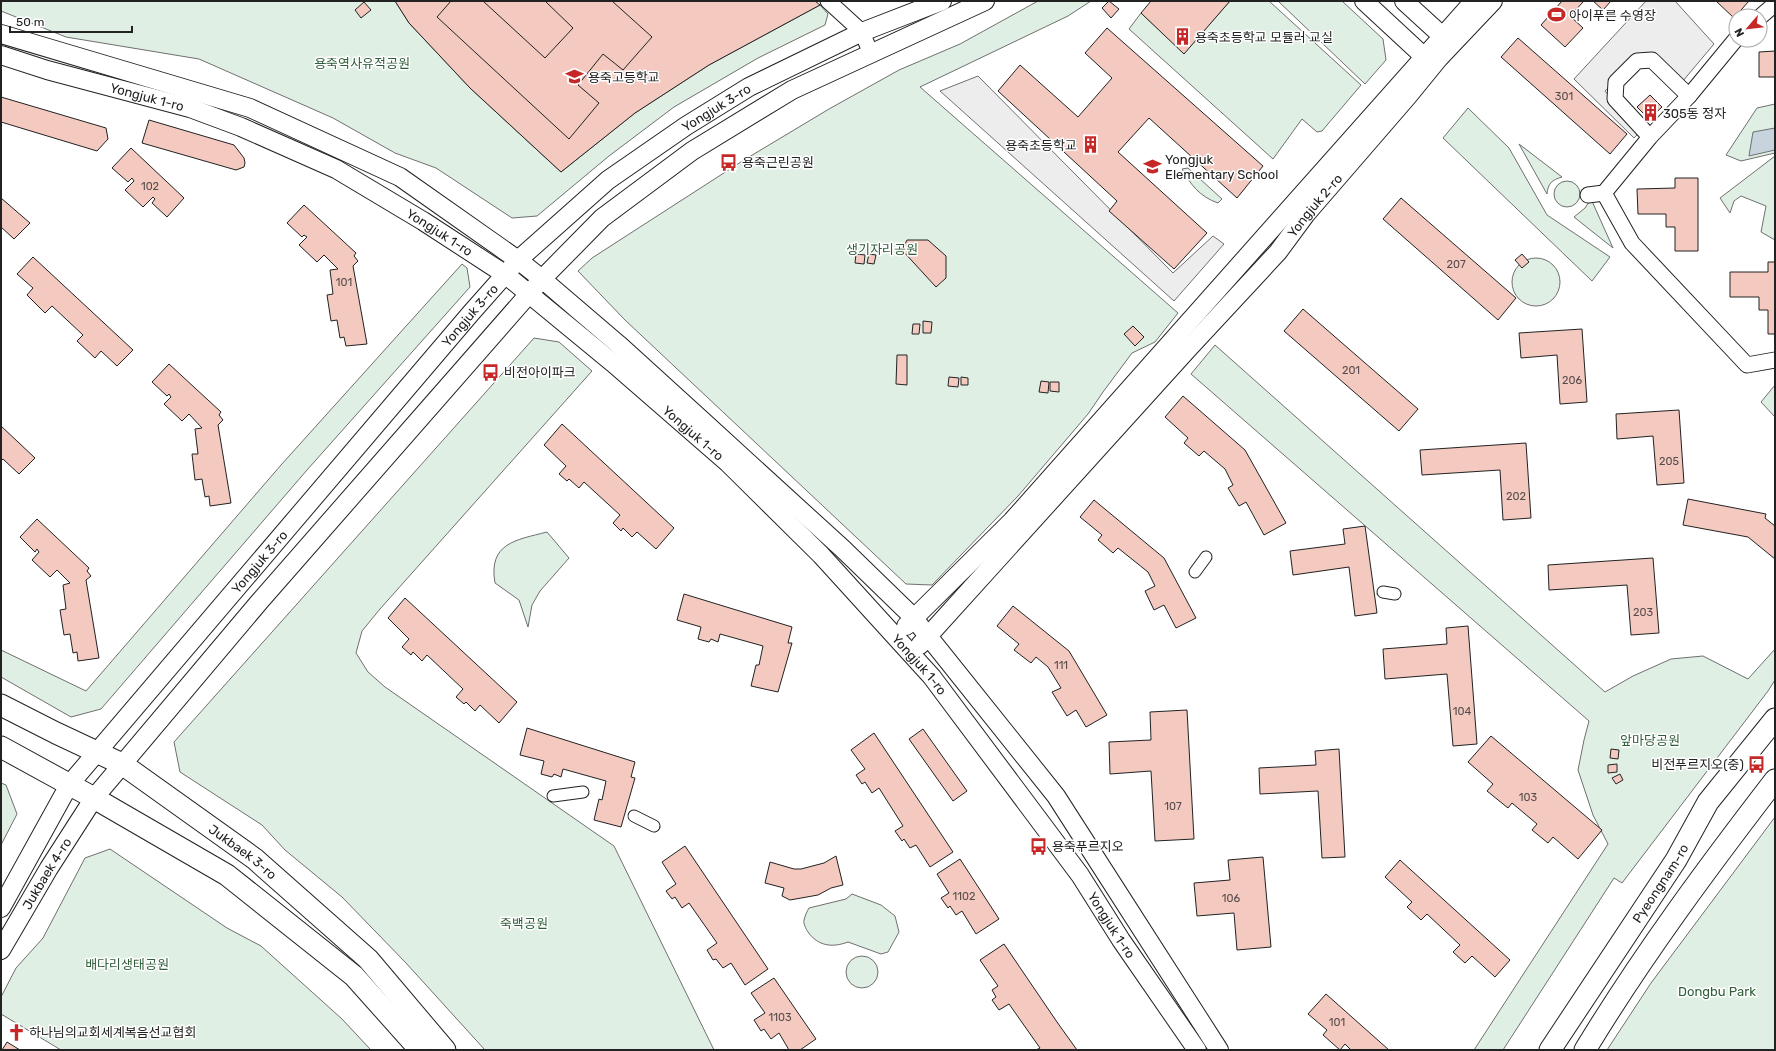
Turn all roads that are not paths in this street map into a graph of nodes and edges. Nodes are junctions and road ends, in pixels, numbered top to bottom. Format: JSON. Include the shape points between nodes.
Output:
{"nodes":[{"id":1,"x":828,"y":1,"type":"edge"},
{"id":2,"x":942,"y":1,"type":"edge"},
{"id":3,"x":985,"y":1,"type":"edge"},
{"id":4,"x":1364,"y":1,"type":"edge"},
{"id":5,"x":1404,"y":1,"type":"edge"},
{"id":6,"x":1474,"y":1,"type":"edge"},
{"id":7,"x":1493,"y":1,"type":"edge"},
{"id":8,"x":862,"y":32,"type":"junction"},
{"id":9,"x":1,"y":34,"type":"edge"},
{"id":10,"x":1447,"y":41,"type":"junction"},
{"id":11,"x":1729,"y":48,"type":"edge"},
{"id":12,"x":871,"y":54,"type":"junction"},
{"id":13,"x":1,"y":55,"type":"edge"},
{"id":14,"x":1432,"y":60,"type":"junction"},
{"id":15,"x":1689,"y":96,"type":"junction"},
{"id":16,"x":1650,"y":137,"type":"junction"},
{"id":17,"x":1604,"y":193,"type":"junction"},
{"id":18,"x":1588,"y":195,"type":"dead end"},
{"id":19,"x":518,"y":260,"type":"junction"},
{"id":20,"x":506,"y":275,"type":"junction"},
{"id":21,"x":542,"y":280,"type":"junction"},
{"id":22,"x":529,"y":295,"type":"junction"},
{"id":23,"x":1775,"y":360,"type":"edge"},
{"id":24,"x":1206,"y":557,"type":"dead end"},
{"id":25,"x":1195,"y":572,"type":"dead end"},
{"id":26,"x":1383,"y":592,"type":"dead end"},
{"id":27,"x":1395,"y":594,"type":"dead end"},
{"id":28,"x":913,"y":619,"type":"junction"},
{"id":29,"x":895,"y":637,"type":"junction"},
{"id":30,"x":928,"y":637,"type":"junction"},
{"id":31,"x":912,"y":655,"type":"junction"},
{"id":32,"x":1,"y":704,"type":"edge"},
{"id":33,"x":1775,"y":719,"type":"edge"},
{"id":34,"x":1,"y":748,"type":"edge"},
{"id":35,"x":97,"y":752,"type":"junction"},
{"id":36,"x":122,"y":764,"type":"junction"},
{"id":37,"x":1775,"y":780,"type":"edge"},
{"id":38,"x":69,"y":785,"type":"junction"},
{"id":39,"x":583,"y":792,"type":"dead end"},
{"id":40,"x":552,"y":796,"type":"dead end"},
{"id":41,"x":94,"y":798,"type":"junction"},
{"id":42,"x":634,"y":816,"type":"dead end"},
{"id":43,"x":654,"y":826,"type":"dead end"},
{"id":44,"x":1,"y":908,"type":"edge"},
{"id":45,"x":1,"y":950,"type":"edge"},
{"id":46,"x":420,"y":1050,"type":"edge"},
{"id":47,"x":445,"y":1050,"type":"edge"},
{"id":48,"x":1197,"y":1050,"type":"edge"},
{"id":49,"x":1219,"y":1050,"type":"edge"},
{"id":50,"x":1550,"y":1050,"type":"edge"},
{"id":51,"x":1585,"y":1050,"type":"edge"}],
"edges":[{"from":1,"to":8,"type":"street"},
{"from":2,"to":8,"type":"street","name":"Yongjuk 3-ro"},
{"from":3,"to":12,"type":"street","name":"Jukbaek 4-ro"},
{"from":4,"to":14,"type":"street"},
{"from":5,"to":10,"type":"street"},
{"from":6,"to":10,"type":"street"},
{"from":7,"to":10,"type":"street"},
{"from":8,"to":12,"type":"street"},
{"from":8,"to":19,"type":"street","name":"Yongjuk 3-ro","via":[[749,87],[686,126],[608,180]]},
{"from":9,"to":19,"type":"street","via":[[250,108],[400,177]]},
{"from":10,"to":14,"type":"street"},
{"from":11,"to":15,"type":"street"},
{"from":12,"to":21,"type":"street","name":"Jukbaek 4-ro","via":[[792,90],[692,151],[602,218]]},
{"from":13,"to":20,"type":"street","name":"Yongjuk 1-ro","via":[[46,70],[190,108],[287,147],[336,169]]},
{"from":14,"to":28,"type":"street","via":[[1012,521]]},
{"from":14,"to":30,"type":"street","name":"Yongjuk 2-ro","via":[[1278,252]]},
{"from":15,"to":16,"type":"street"},
{"from":15,"to":16,"type":"street","via":[[1652,60],[1637,61],[1616,82],[1615,99]]},
{"from":16,"to":17,"type":"street"},
{"from":17,"to":18,"type":"street"},
{"from":17,"to":23,"type":"street","via":[[1632,243],[1747,365]]},
{"from":19,"to":20,"type":"street","name":"Yongjuk 3-ro"},
{"from":19,"to":21,"type":"street"},
{"from":20,"to":22,"type":"street","name":"Yongjuk 1-ro"},
{"from":20,"to":35,"type":"street","name":"Yongjuk 3-ro"},
{"from":21,"to":22,"type":"street","name":"Jukbaek 4-ro"},
{"from":21,"to":28,"type":"street","via":[[618,344],[843,549]]},
{"from":22,"to":29,"type":"street","name":"Yongjuk 1-ro","via":[[613,363],[728,463],[821,555]]},
{"from":22,"to":36,"type":"street","name":"Jukbaek 4-ro","via":[[260,601]]},
{"from":24,"to":25,"type":"street"},
{"from":26,"to":27,"type":"street"},
{"from":28,"to":29,"type":"street"},
{"from":28,"to":30,"type":"street"},
{"from":29,"to":31,"type":"street","name":"Yongjuk 1-ro"},
{"from":30,"to":31,"type":"street","name":"Yongjuk 2-ro"},
{"from":30,"to":49,"type":"street","via":[[1056,796]]},
{"from":31,"to":48,"type":"street","name":"Yongjuk 1-ro","via":[[932,677],[1080,875],[1121,940]]},
{"from":32,"to":35,"type":"main road","name":"Jukbaek 3-ro"},
{"from":33,"to":50,"type":"main road","name":"Pyeongnam-ro","via":[[1708,802],[1646,908]]},
{"from":34,"to":38,"type":"main road"},
{"from":35,"to":36,"type":"main road","name":"Jukbaek 3-ro"},
{"from":35,"to":38,"type":"street","name":"Yongjuk 3-ro"},
{"from":36,"to":41,"type":"street","name":"Jukbaek 4-ro"},
{"from":36,"to":47,"type":"main road","name":"Jukbaek 3-ro","via":[[255,859],[368,959]]},
{"from":37,"to":51,"type":"main road","via":[[1714,859]]},
{"from":38,"to":41,"type":"main road"},
{"from":38,"to":44,"type":"street","name":"Jukbaek 4-ro"},
{"from":39,"to":40,"type":"street"},
{"from":41,"to":45,"type":"street","name":"Jukbaek 4-ro"},
{"from":41,"to":46,"type":"main road","via":[[227,875],[354,976]]},
{"from":42,"to":43,"type":"street"}]}
